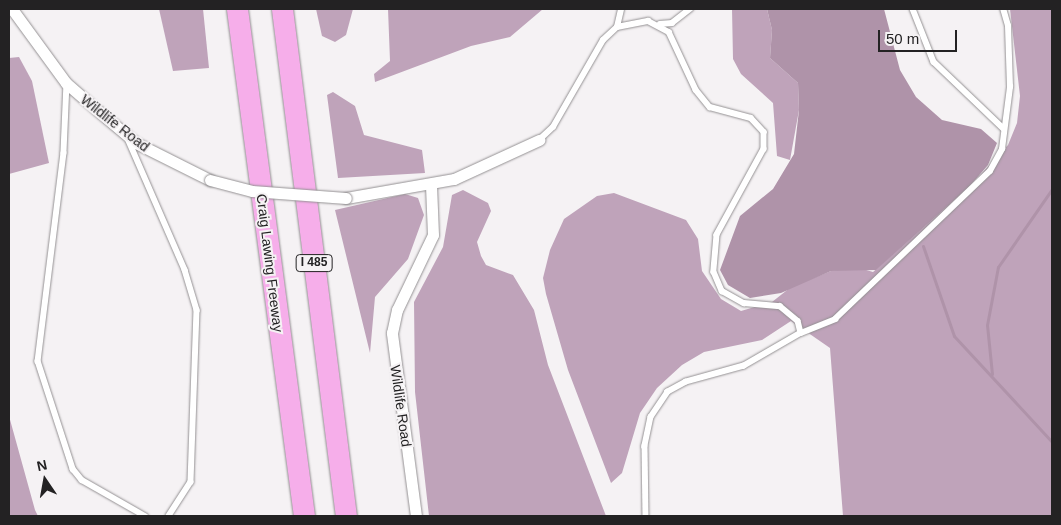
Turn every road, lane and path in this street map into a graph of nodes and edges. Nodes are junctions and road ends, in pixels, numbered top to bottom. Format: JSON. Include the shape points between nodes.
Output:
{"nodes":[{"id":1,"x":12,"y":9,"type":"edge"},
{"id":2,"x":238,"y":9,"type":"edge"},
{"id":3,"x":282,"y":9,"type":"edge"},
{"id":4,"x":621,"y":9,"type":"edge"},
{"id":5,"x":690,"y":9,"type":"edge"},
{"id":6,"x":913,"y":9,"type":"edge"},
{"id":7,"x":1003,"y":9,"type":"edge"},
{"id":8,"x":660,"y":24,"type":"junction"},
{"id":9,"x":617,"y":27,"type":"junction"},
{"id":10,"x":67,"y":84,"type":"junction"},
{"id":11,"x":1004,"y":129,"type":"junction"},
{"id":12,"x":126,"y":135,"type":"junction"},
{"id":13,"x":539,"y":140,"type":"joint"},
{"id":14,"x":430,"y":185,"type":"junction"},
{"id":15,"x":801,"y":333,"type":"junction"},
{"id":16,"x":293,"y":445,"type":"junction"},
{"id":17,"x":145,"y":516,"type":"edge"},
{"id":18,"x":169,"y":516,"type":"edge"},
{"id":19,"x":298,"y":516,"type":"edge"},
{"id":20,"x":304,"y":516,"type":"edge"},
{"id":21,"x":346,"y":516,"type":"edge"},
{"id":22,"x":416,"y":516,"type":"edge"},
{"id":23,"x":646,"y":516,"type":"edge"}],
"edges":[{"from":1,"to":10,"type":"street","name":"Wildlife Road"},
{"from":2,"to":16,"type":"highway","name":"Craig Lawing Freeway"},
{"from":3,"to":21,"type":"highway","number":"I 485"},
{"from":4,"to":9,"type":"lane"},
{"from":5,"to":8,"type":"lane","via":[[672,23]]},
{"from":6,"to":11,"type":"lane","via":[[934,62]]},
{"from":7,"to":11,"type":"lane","via":[[1008,26],[1010,87]]},
{"from":8,"to":9,"type":"lane"},
{"from":8,"to":15,"type":"lane","via":[[669,32],[696,90],[710,107],[751,118],[764,132],[762,155],[717,235],[713,261],[717,282],[722,291],[744,303],[780,306],[798,321]]},
{"from":9,"to":13,"type":"lane","via":[[602,40],[553,127]]},
{"from":10,"to":12,"type":"street","name":"Wildlife Road"},
{"from":10,"to":17,"type":"lane","via":[[64,153],[38,361],[73,469],[82,480]]},
{"from":11,"to":15,"type":"lane","via":[[1002,149],[990,171],[961,202],[835,319]]},
{"from":12,"to":14,"type":"street","name":"Wildlife Road","bridge":true,"via":[[189,172],[261,192],[346,198]]},
{"from":12,"to":18,"type":"lane","via":[[185,270],[197,310],[191,482]]},
{"from":13,"to":14,"type":"street","name":"Wildlife Road","via":[[475,171]]},
{"from":14,"to":22,"type":"street","name":"Wildlife Road","via":[[433,235],[397,310],[392,333]]},
{"from":15,"to":23,"type":"lane","via":[[744,366],[686,382],[668,392],[651,417],[645,446]]},
{"from":16,"to":19,"type":"highway"},
{"from":16,"to":20,"type":"highway","name":"Craig Lawing Freeway"}]}
